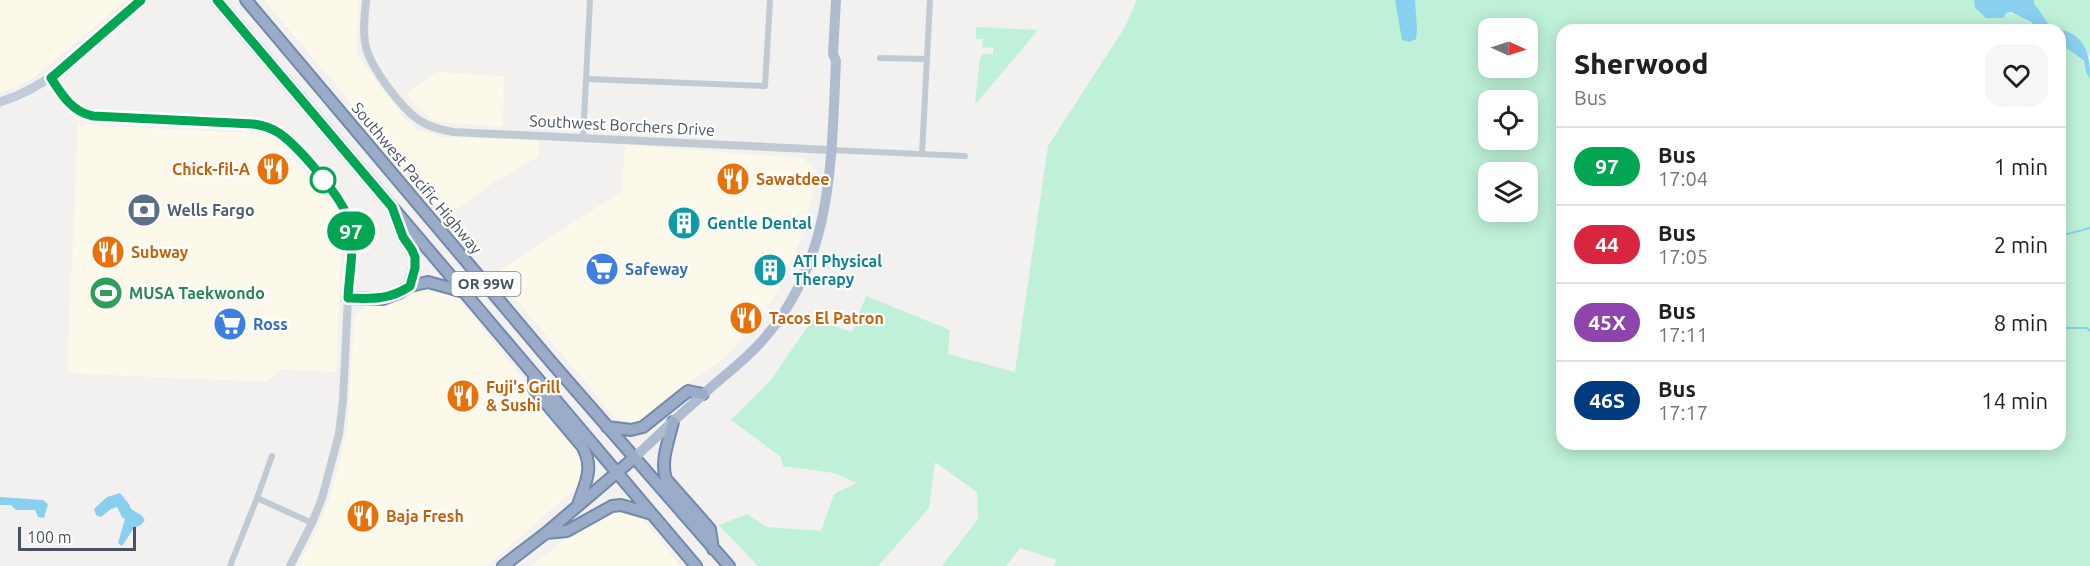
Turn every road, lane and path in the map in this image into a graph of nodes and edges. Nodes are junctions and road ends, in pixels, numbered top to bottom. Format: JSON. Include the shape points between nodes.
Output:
{"nodes":[{"id":1,"x":141,"y":0,"type":"edge"},
{"id":2,"x":217,"y":0,"type":"edge"},
{"id":3,"x":246,"y":0,"type":"edge"},
{"id":4,"x":366,"y":0,"type":"edge"},
{"id":5,"x":590,"y":0,"type":"edge"},
{"id":6,"x":770,"y":0,"type":"edge"},
{"id":7,"x":836,"y":0,"type":"edge"},
{"id":8,"x":843,"y":0,"type":"edge"},
{"id":9,"x":930,"y":0,"type":"edge"},
{"id":10,"x":880,"y":58,"type":"dead end"},
{"id":11,"x":926,"y":59,"type":"junction"},
{"id":12,"x":836,"y":61,"type":"junction"},
{"id":13,"x":51,"y":78,"type":"junction"},
{"id":14,"x":587,"y":79,"type":"junction"},
{"id":15,"x":0,"y":102,"type":"edge"},
{"id":16,"x":583,"y":139,"type":"junction"},
{"id":17,"x":831,"y":150,"type":"junction"},
{"id":18,"x":922,"y":154,"type":"junction"},
{"id":19,"x":965,"y":156,"type":"dead end"},
{"id":20,"x":392,"y":207,"type":"junction"},
{"id":21,"x":410,"y":286,"type":"junction"},
{"id":22,"x":464,"y":292,"type":"junction"},
{"id":23,"x":348,"y":298,"type":"junction"},
{"id":24,"x":534,"y":375,"type":"junction"},
{"id":25,"x":703,"y":394,"type":"junction"},
{"id":26,"x":673,"y":422,"type":"junction"},
{"id":27,"x":607,"y":427,"type":"junction"},
{"id":28,"x":272,"y":456,"type":"dead end"},
{"id":29,"x":634,"y":458,"type":"junction"},
{"id":30,"x":616,"y":473,"type":"junction"},
{"id":31,"x":257,"y":498,"type":"junction"},
{"id":32,"x":578,"y":506,"type":"junction"},
{"id":33,"x":652,"y":514,"type":"junction"},
{"id":34,"x":312,"y":523,"type":"junction"},
{"id":35,"x":546,"y":533,"type":"junction"},
{"id":36,"x":713,"y":549,"type":"junction"},
{"id":37,"x":230,"y":566,"type":"edge"},
{"id":38,"x":290,"y":566,"type":"edge"},
{"id":39,"x":503,"y":566,"type":"edge"},
{"id":40,"x":696,"y":566,"type":"edge"},
{"id":41,"x":729,"y":566,"type":"edge"}],
"edges":[{"from":1,"to":13,"type":"main road"},
{"from":2,"to":20,"type":"highway","number":"OR 99W"},
{"from":3,"to":27,"type":"highway","name":"Southwest Pacific Highway","number":"OR 99W"},
{"from":4,"to":16,"type":"street","name":"Southwest Borchers Drive","via":[[365,41],[369,57],[383,80],[420,121],[453,132]]},
{"from":5,"to":14,"type":"street"},
{"from":6,"to":14,"type":"street","via":[[765,86]]},
{"from":7,"to":12,"type":"main road"},
{"from":8,"to":12,"type":"main road","via":[[840,53]]},
{"from":9,"to":11,"type":"street"},
{"from":10,"to":11,"type":"street"},
{"from":11,"to":18,"type":"street"},
{"from":12,"to":17,"type":"main road"},
{"from":13,"to":15,"type":"main road"},
{"from":13,"to":23,"type":"street","via":[[69,103],[87,115],[253,124],[281,135],[297,149],[346,212],[351,237]]},
{"from":14,"to":16,"type":"street"},
{"from":16,"to":17,"type":"street","name":"Southwest Borchers Drive"},
{"from":17,"to":18,"type":"street","name":"Southwest Borchers Drive"},
{"from":17,"to":25,"type":"main road","via":[[821,230],[794,296],[753,351]]},
{"from":18,"to":19,"type":"street","name":"Southwest Borchers Drive"},
{"from":20,"to":21,"type":"highway","via":[[415,257]]},
{"from":20,"to":22,"type":"highway","number":"OR 99W"},
{"from":21,"to":22,"type":"highway","via":[[432,282]]},
{"from":21,"to":23,"type":"highway","via":[[383,299]]},
{"from":22,"to":24,"type":"highway","number":"OR 99W"},
{"from":23,"to":34,"type":"street","via":[[339,434]]},
{"from":24,"to":30,"type":"highway","number":"OR 99W"},
{"from":24,"to":32,"type":"highway","via":[[534,388],[588,457]]},
{"from":25,"to":26,"type":"main road"},
{"from":25,"to":27,"type":"highway","via":[[688,391],[643,427]]},
{"from":26,"to":29,"type":"main road"},
{"from":26,"to":36,"type":"highway","via":[[664,473],[674,491],[710,529]]},
{"from":27,"to":29,"type":"highway","name":"Southwest Pacific Highway","number":"OR 99W"},
{"from":28,"to":31,"type":"street"},
{"from":29,"to":30,"type":"highway"},
{"from":29,"to":36,"type":"highway","name":"Southwest Pacific Highway","number":"OR 99W"},
{"from":30,"to":32,"type":"highway"},
{"from":30,"to":33,"type":"highway","number":"OR 99W"},
{"from":31,"to":34,"type":"street"},
{"from":31,"to":37,"type":"street"},
{"from":32,"to":35,"type":"highway"},
{"from":33,"to":35,"type":"highway","via":[[612,506],[567,531]]},
{"from":33,"to":40,"type":"highway","number":"OR 99W"},
{"from":34,"to":38,"type":"street"},
{"from":35,"to":39,"type":"highway"},
{"from":36,"to":41,"type":"highway","name":"Southwest Pacific Highway","number":"OR 99W"}]}
